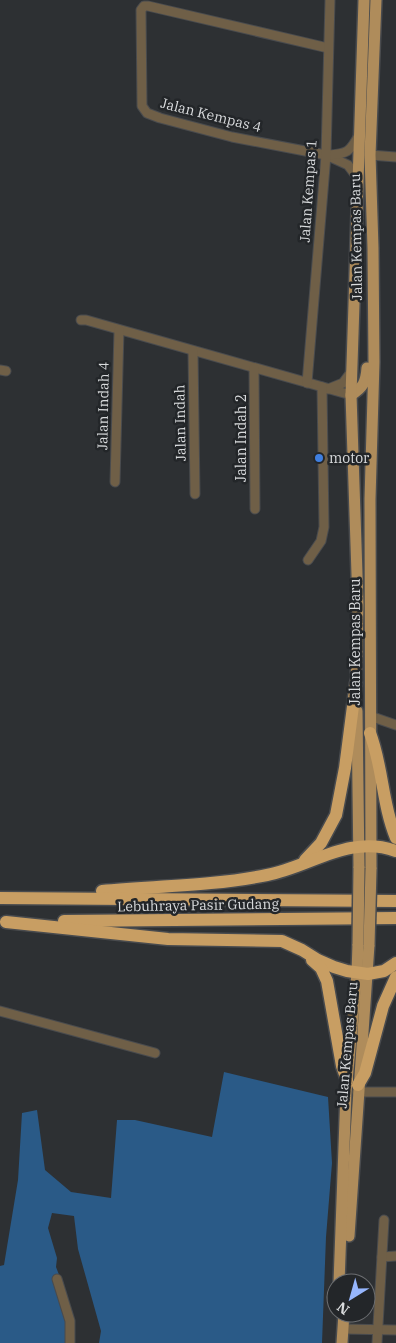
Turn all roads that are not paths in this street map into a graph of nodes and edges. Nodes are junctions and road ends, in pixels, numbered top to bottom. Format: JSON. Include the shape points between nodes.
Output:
{"nodes":[{"id":1,"x":330,"y":0,"type":"edge"},
{"id":2,"x":364,"y":0,"type":"edge"},
{"id":3,"x":376,"y":0,"type":"edge"},
{"id":4,"x":328,"y":48,"type":"junction"},
{"id":5,"x":360,"y":133,"type":"junction"},
{"id":6,"x":326,"y":155,"type":"junction"},
{"id":7,"x":370,"y":155,"type":"junction"},
{"id":8,"x":396,"y":157,"type":"edge"},
{"id":9,"x":357,"y":177,"type":"junction"},
{"id":10,"x":81,"y":320,"type":"dead end"},
{"id":11,"x":372,"y":320,"type":"junction"},
{"id":12,"x":119,"y":330,"type":"junction"},
{"id":13,"x":193,"y":351,"type":"junction"},
{"id":14,"x":254,"y":368,"type":"junction"},
{"id":15,"x":352,"y":371,"type":"junction"},
{"id":16,"x":307,"y":383,"type":"junction"},
{"id":17,"x":325,"y":388,"type":"junction"},
{"id":18,"x":352,"y":395,"type":"junction"},
{"id":19,"x":115,"y":482,"type":"dead end"},
{"id":20,"x":194,"y":494,"type":"dead end"},
{"id":21,"x":255,"y":508,"type":"dead end"},
{"id":22,"x":308,"y":560,"type":"dead end"},
{"id":23,"x":356,"y":683,"type":"junction"},
{"id":24,"x":370,"y":716,"type":"junction"},
{"id":25,"x":396,"y":725,"type":"edge"},
{"id":26,"x":370,"y":733,"type":"junction"},
{"id":27,"x":396,"y":838,"type":"edge"},
{"id":28,"x":365,"y":847,"type":"junction"},
{"id":29,"x":396,"y":851,"type":"edge"},
{"id":30,"x":295,"y":868,"type":"junction"},
{"id":31,"x":0,"y":898,"type":"edge"},
{"id":32,"x":40,"y":898,"type":"junction"},
{"id":33,"x":396,"y":901,"type":"edge"},
{"id":34,"x":396,"y":918,"type":"edge"},
{"id":35,"x":3,"y":922,"type":"edge"},
{"id":36,"x":363,"y":945,"type":"junction"},
{"id":37,"x":302,"y":950,"type":"junction"},
{"id":38,"x":396,"y":963,"type":"edge"},
{"id":39,"x":362,"y":973,"type":"junction"},
{"id":40,"x":396,"y":977,"type":"edge"},
{"id":41,"x":0,"y":1011,"type":"edge"},
{"id":42,"x":155,"y":1052,"type":"dead end"},
{"id":43,"x":354,"y":1086,"type":"junction"},
{"id":44,"x":396,"y":1092,"type":"edge"},
{"id":45,"x":384,"y":1220,"type":"dead end"},
{"id":46,"x":382,"y":1256,"type":"junction"},
{"id":47,"x":396,"y":1256,"type":"edge"},
{"id":48,"x":340,"y":1273,"type":"edge"},
{"id":49,"x":346,"y":1273,"type":"edge"},
{"id":50,"x":57,"y":1279,"type":"dead end"},
{"id":51,"x":337,"y":1323,"type":"edge"},
{"id":52,"x":343,"y":1323,"type":"edge"},
{"id":53,"x":343,"y":1329,"type":"junction"},
{"id":54,"x":377,"y":1330,"type":"junction"},
{"id":55,"x":396,"y":1330,"type":"edge"},
{"id":56,"x":70,"y":1343,"type":"edge"},
{"id":57,"x":336,"y":1343,"type":"edge"},
{"id":58,"x":342,"y":1343,"type":"edge"},
{"id":59,"x":376,"y":1343,"type":"edge"}],
"edges":[{"from":1,"to":4,"type":"street","name":"Jalan Kempas 1"},
{"from":2,"to":5,"type":"main road","name":"Jalan Kempas Baru"},
{"from":3,"to":7,"type":"main road","name":"Jalan Kempas Baru"},
{"from":4,"to":6,"type":"street","name":"Jalan Kempas 1"},
{"from":4,"to":6,"type":"street","name":"Jalan Kempas 4","via":[[148,6],[141,10],[142,106],[147,113],[232,137]]},
{"from":5,"to":6,"type":"street","via":[[347,152]]},
{"from":5,"to":9,"type":"main road","name":"Jalan Kempas Baru"},
{"from":6,"to":9,"type":"street","via":[[348,165]]},
{"from":6,"to":16,"type":"street","name":"Jalan Kempas 1"},
{"from":7,"to":8,"type":"street"},
{"from":7,"to":11,"type":"main road","name":"Jalan Kempas Baru"},
{"from":9,"to":15,"type":"main road","name":"Jalan Kempas Baru"},
{"from":10,"to":12,"type":"street"},
{"from":11,"to":18,"type":"main road","via":[[366,379],[360,390]]},
{"from":11,"to":24,"type":"main road","name":"Jalan Kempas Baru"},
{"from":12,"to":13,"type":"street"},
{"from":12,"to":19,"type":"street","name":"Jalan Indah 4"},
{"from":13,"to":14,"type":"street"},
{"from":13,"to":20,"type":"street","name":"Jalan Indah"},
{"from":14,"to":16,"type":"street"},
{"from":14,"to":21,"type":"street","name":"Jalan Indah 2"},
{"from":15,"to":17,"type":"street","via":[[343,383]]},
{"from":15,"to":18,"type":"main road","name":"Jalan Kempas Baru"},
{"from":16,"to":17,"type":"street"},
{"from":17,"to":18,"type":"street"},
{"from":17,"to":22,"type":"street","via":[[324,527],[320,541]]},
{"from":18,"to":23,"type":"main road","name":"Jalan Kempas Baru","via":[[358,604]]},
{"from":23,"to":28,"type":"main road","name":"Jalan Kempas Baru"},
{"from":23,"to":30,"type":"highway","via":[[336,815],[321,843]]},
{"from":24,"to":25,"type":"street"},
{"from":24,"to":26,"type":"main road","name":"Jalan Kempas Baru"},
{"from":26,"to":27,"type":"highway"},
{"from":26,"to":28,"type":"main road","name":"Jalan Kempas Baru"},
{"from":28,"to":29,"type":"highway"},
{"from":28,"to":30,"type":"highway","via":[[331,852]]},
{"from":28,"to":36,"type":"main road","name":"Jalan Kempas Baru","bridge":true,"via":[[371,869]]},
{"from":28,"to":36,"type":"main road","name":"Jalan Kempas Baru","bridge":true,"via":[[358,868]]},
{"from":30,"to":32,"type":"highway","via":[[220,882]]},
{"from":31,"to":32,"type":"highway","name":"Lebuhraya Pasir Gudang"},
{"from":32,"to":33,"type":"highway","name":"Lebuhraya Pasir Gudang"},
{"from":34,"to":35,"type":"highway","name":"Lebuhraya Pasir Gudang"},
{"from":35,"to":37,"type":"highway","via":[[168,939],[282,941]]},
{"from":36,"to":39,"type":"main road","name":"Jalan Kempas Baru"},
{"from":37,"to":39,"type":"highway","via":[[318,960]]},
{"from":37,"to":43,"type":"highway","via":[[321,968],[327,981],[342,1066]]},
{"from":38,"to":39,"type":"highway","via":[[384,971]]},
{"from":39,"to":43,"type":"main road","name":"Jalan Kempas Baru"},
{"from":40,"to":43,"type":"highway","via":[[383,1006],[364,1073]]},
{"from":41,"to":42,"type":"street"},
{"from":43,"to":44,"type":"street"},
{"from":43,"to":48,"type":"main road","name":"Jalan Kempas Baru"},
{"from":43,"to":49,"type":"main road","name":"Jalan Kempas Baru"},
{"from":45,"to":46,"type":"street"},
{"from":46,"to":47,"type":"street"},
{"from":46,"to":54,"type":"street"},
{"from":50,"to":56,"type":"street","via":[[70,1321]]},
{"from":51,"to":57,"type":"main road"},
{"from":52,"to":53,"type":"main road"},
{"from":53,"to":54,"type":"street"},
{"from":53,"to":58,"type":"main road"},
{"from":54,"to":55,"type":"street"},
{"from":54,"to":59,"type":"street"}]}
